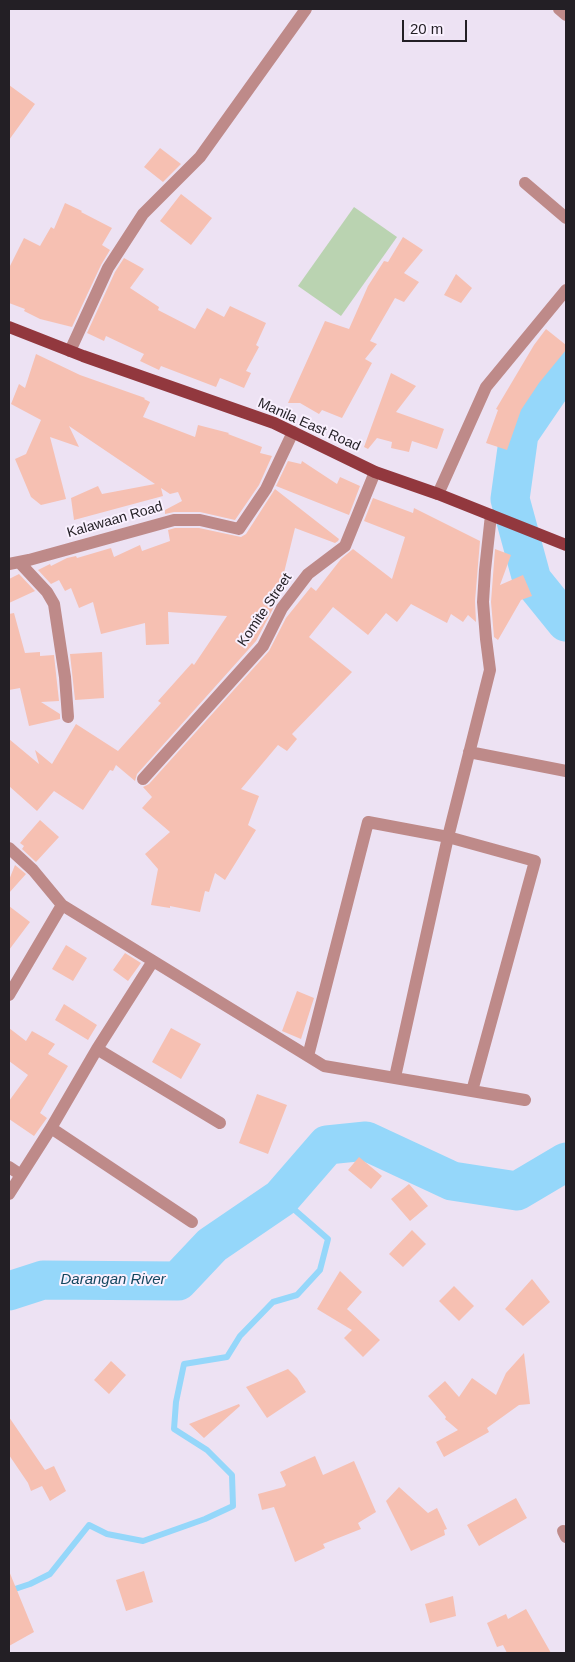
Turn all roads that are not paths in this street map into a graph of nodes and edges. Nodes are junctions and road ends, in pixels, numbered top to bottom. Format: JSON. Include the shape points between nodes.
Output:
{"nodes":[{"id":1,"x":306,"y":9,"type":"edge"},
{"id":2,"x":559,"y":9,"type":"edge"},
{"id":3,"x":566,"y":15,"type":"edge"},
{"id":4,"x":525,"y":184,"type":"dead end"},
{"id":5,"x":566,"y":218,"type":"edge"},
{"id":6,"x":566,"y":290,"type":"edge"},
{"id":7,"x":9,"y":327,"type":"edge"},
{"id":8,"x":70,"y":351,"type":"junction"},
{"id":9,"x":293,"y":432,"type":"junction"},
{"id":10,"x":375,"y":472,"type":"junction"},
{"id":11,"x":438,"y":494,"type":"junction"},
{"id":12,"x":493,"y":516,"type":"junction"},
{"id":13,"x":566,"y":544,"type":"edge"},
{"id":14,"x":14,"y":563,"type":"edge"},
{"id":15,"x":68,"y":717,"type":"dead end"},
{"id":16,"x":469,"y":752,"type":"junction"},
{"id":17,"x":566,"y":771,"type":"edge"},
{"id":18,"x":143,"y":779,"type":"dead end"},
{"id":19,"x":448,"y":837,"type":"junction"},
{"id":20,"x":9,"y":848,"type":"edge"},
{"id":21,"x":62,"y":905,"type":"junction"},
{"id":22,"x":153,"y":961,"type":"junction"},
{"id":23,"x":9,"y":995,"type":"edge"},
{"id":24,"x":96,"y":1049,"type":"junction"},
{"id":25,"x":308,"y":1056,"type":"junction"},
{"id":26,"x":395,"y":1077,"type":"junction"},
{"id":27,"x":472,"y":1091,"type":"junction"},
{"id":28,"x":525,"y":1100,"type":"dead end"},
{"id":29,"x":220,"y":1124,"type":"dead end"},
{"id":30,"x":52,"y":1128,"type":"junction"},
{"id":31,"x":9,"y":1167,"type":"edge"},
{"id":32,"x":21,"y":1175,"type":"junction"},
{"id":33,"x":9,"y":1194,"type":"edge"},
{"id":34,"x":192,"y":1222,"type":"dead end"}],
"edges":[{"from":1,"to":8,"type":"street","via":[[200,157],[143,214],[108,268]]},
{"from":2,"to":3,"type":"street"},
{"from":4,"to":5,"type":"street"},
{"from":6,"to":11,"type":"street","via":[[486,388]]},
{"from":7,"to":8,"type":"main road","name":"Manila East Road"},
{"from":8,"to":9,"type":"main road","name":"Manila East Road","via":[[274,422]]},
{"from":9,"to":10,"type":"main road","name":"Manila East Road"},
{"from":9,"to":14,"type":"street","name":"Kalawaan Road","via":[[266,489],[239,529],[200,520],[174,520]]},
{"from":10,"to":11,"type":"main road","name":"Manila East Road"},
{"from":10,"to":18,"type":"street","name":"Komite Street","via":[[345,546],[308,574],[282,608],[262,646]]},
{"from":11,"to":12,"type":"main road","name":"Manila East Road"},
{"from":12,"to":13,"type":"main road","name":"Manila East Road"},
{"from":12,"to":16,"type":"street","via":[[483,602],[490,670]]},
{"from":14,"to":15,"type":"street","via":[[47,592],[54,604]]},
{"from":16,"to":17,"type":"street"},
{"from":16,"to":19,"type":"street"},
{"from":19,"to":25,"type":"street","via":[[368,822]]},
{"from":19,"to":26,"type":"street"},
{"from":19,"to":27,"type":"street","via":[[535,861]]},
{"from":20,"to":21,"type":"street","via":[[34,870]]},
{"from":21,"to":22,"type":"street"},
{"from":21,"to":23,"type":"street"},
{"from":22,"to":24,"type":"street"},
{"from":22,"to":25,"type":"street"},
{"from":24,"to":29,"type":"street"},
{"from":24,"to":30,"type":"street"},
{"from":25,"to":26,"type":"street","via":[[324,1066]]},
{"from":26,"to":27,"type":"street"},
{"from":27,"to":28,"type":"street"},
{"from":30,"to":32,"type":"street"},
{"from":30,"to":34,"type":"street"},
{"from":31,"to":32,"type":"street"},
{"from":32,"to":33,"type":"street"}]}
